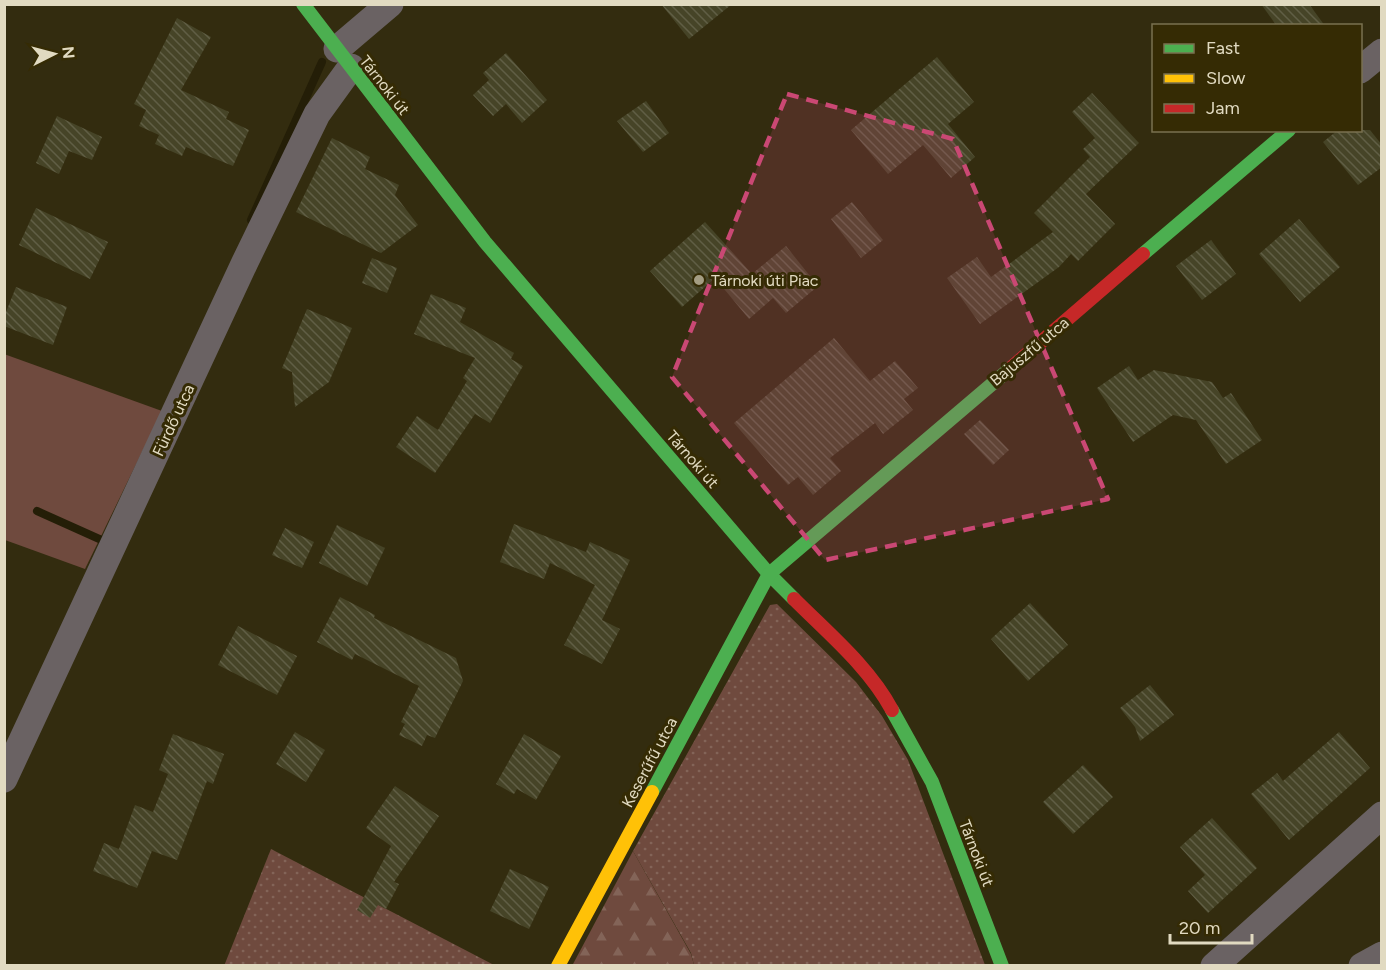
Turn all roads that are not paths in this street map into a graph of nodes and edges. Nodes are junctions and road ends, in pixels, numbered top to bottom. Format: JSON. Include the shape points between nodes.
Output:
{"nodes":[{"id":1,"x":303,"y":4,"type":"edge"},
{"id":2,"x":390,"y":4,"type":"edge"},
{"id":3,"x":1382,"y":52,"type":"edge"},
{"id":4,"x":344,"y":58,"type":"junction"},
{"id":5,"x":1362,"y":68,"type":"edge"},
{"id":6,"x":1287,"y":132,"type":"edge"},
{"id":7,"x":769,"y":574,"type":"junction"},
{"id":8,"x":4,"y":779,"type":"edge"},
{"id":9,"x":1382,"y":815,"type":"edge"},
{"id":10,"x":558,"y":966,"type":"edge"},
{"id":11,"x":1002,"y":966,"type":"edge"},
{"id":12,"x":1214,"y":966,"type":"edge"}],
"edges":[{"from":1,"to":4,"type":"street","name":"Tárnoki út"},
{"from":2,"to":4,"type":"street","name":"Fürdő utca"},
{"from":3,"to":5,"type":"street"},
{"from":4,"to":7,"type":"street","name":"Tárnoki út","via":[[485,242]]},
{"from":4,"to":8,"type":"street","name":"Fürdő utca"},
{"from":6,"to":7,"type":"street","name":"Bajuszfű utca"},
{"from":7,"to":10,"type":"street","name":"Keserűfű utca"},
{"from":7,"to":11,"type":"street","name":"Tárnoki út","via":[[861,666],[900,720],[932,782]]},
{"from":9,"to":12,"type":"street"}]}
